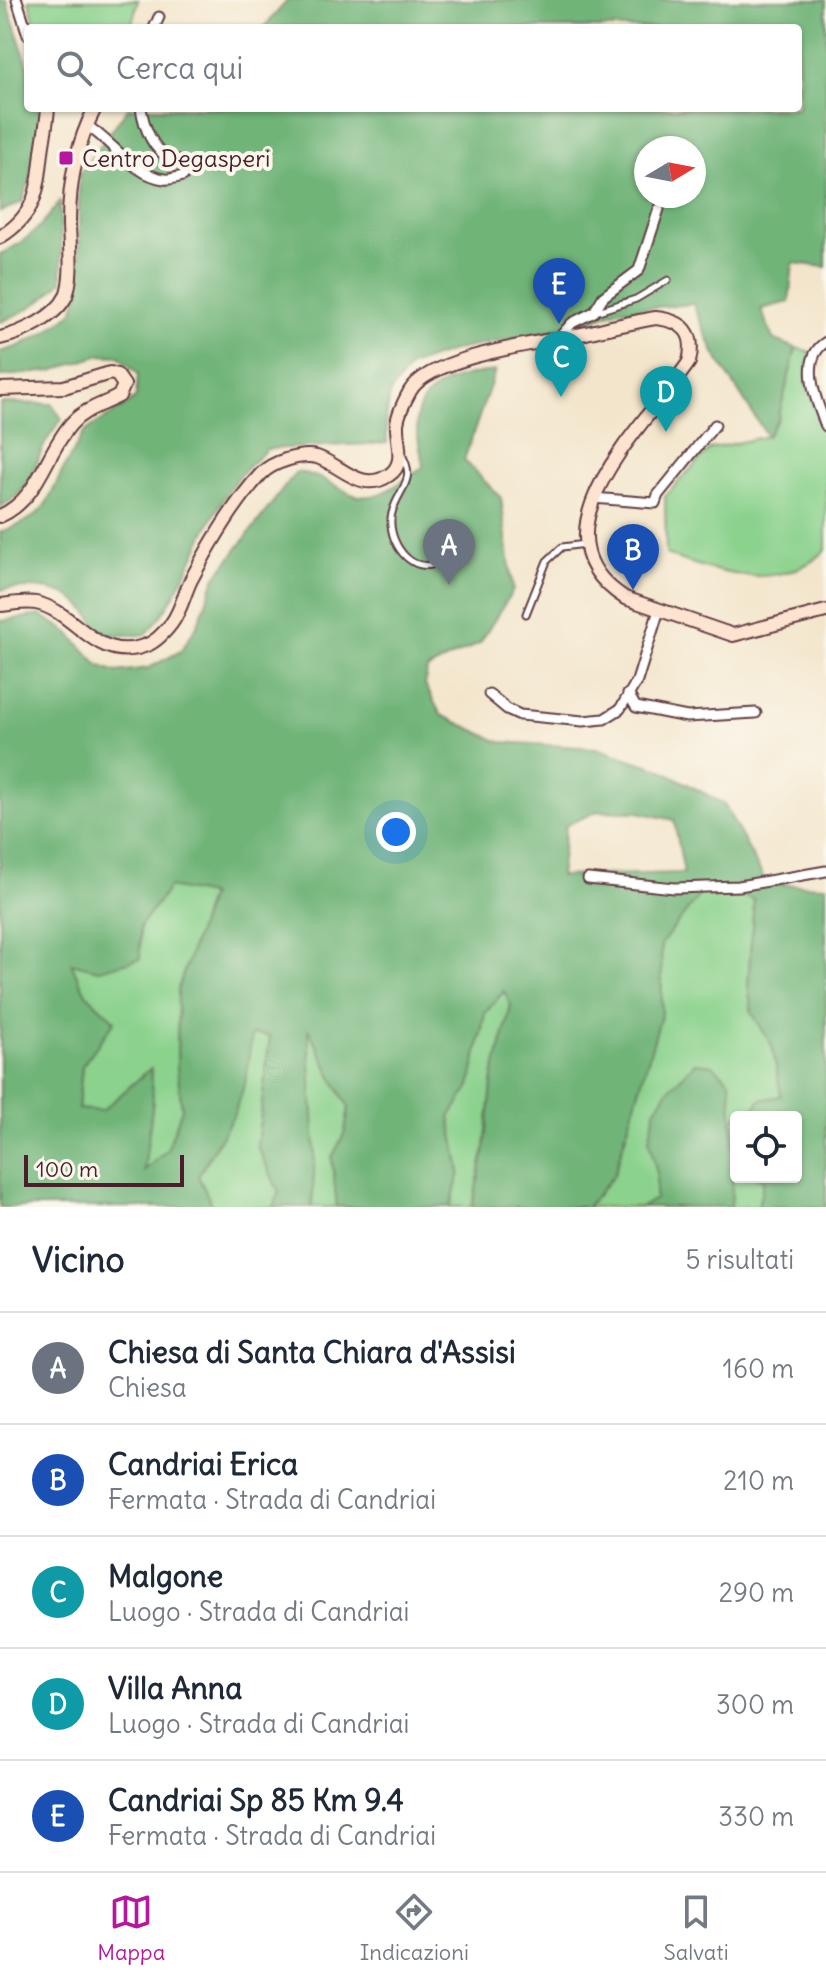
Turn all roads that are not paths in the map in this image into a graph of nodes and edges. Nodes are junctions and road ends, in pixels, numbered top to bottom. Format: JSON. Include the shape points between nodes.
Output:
{"nodes":[{"id":1,"x":17,"y":0,"type":"edge"},
{"id":2,"x":159,"y":17,"type":"dead end"},
{"id":3,"x":25,"y":24,"type":"edge"},
{"id":4,"x":156,"y":24,"type":"edge"},
{"id":5,"x":48,"y":112,"type":"edge"},
{"id":6,"x":93,"y":112,"type":"edge"},
{"id":7,"x":142,"y":112,"type":"edge"},
{"id":8,"x":86,"y":125,"type":"junction"},
{"id":9,"x":659,"y":209,"type":"dead end"},
{"id":10,"x":0,"y":237,"type":"edge"},
{"id":11,"x":668,"y":280,"type":"dead end"},
{"id":12,"x":594,"y":312,"type":"junction"},
{"id":13,"x":0,"y":338,"type":"edge"},
{"id":14,"x":558,"y":339,"type":"junction"},
{"id":15,"x":826,"y":342,"type":"edge"},
{"id":16,"x":0,"y":389,"type":"edge"},
{"id":17,"x":715,"y":425,"type":"dead end"},
{"id":18,"x":826,"y":426,"type":"edge"},
{"id":19,"x":400,"y":450,"type":"junction"},
{"id":20,"x":593,"y":498,"type":"junction"},
{"id":21,"x":0,"y":516,"type":"edge"},
{"id":22,"x":587,"y":543,"type":"junction"},
{"id":23,"x":431,"y":565,"type":"dead end"},
{"id":24,"x":0,"y":605,"type":"edge"},
{"id":25,"x":659,"y":610,"type":"junction"},
{"id":26,"x":826,"y":611,"type":"edge"},
{"id":27,"x":526,"y":614,"type":"dead end"},
{"id":28,"x":489,"y":694,"type":"dead end"},
{"id":29,"x":628,"y":694,"type":"junction"},
{"id":30,"x":756,"y":713,"type":"dead end"},
{"id":31,"x":826,"y":871,"type":"edge"},
{"id":32,"x":588,"y":879,"type":"dead end"}],
"edges":[{"from":1,"to":3,"type":"street"},
{"from":2,"to":4,"type":"street"},
{"from":5,"to":10,"type":"main road","via":[[33,205]]},
{"from":6,"to":8,"type":"main road"},
{"from":7,"to":8,"type":"street","via":[[157,146],[189,167],[183,176],[165,180],[150,174]]},
{"from":8,"to":13,"type":"main road","via":[[74,166],[67,292],[61,305],[44,318]]},
{"from":9,"to":12,"type":"street","via":[[639,270],[603,297]]},
{"from":11,"to":12,"type":"lane","via":[[636,299]]},
{"from":12,"to":14,"type":"street","via":[[572,323]]},
{"from":14,"to":19,"type":"main road","via":[[442,367],[421,379],[400,414]]},
{"from":14,"to":20,"type":"main road","via":[[656,318],[682,326],[693,347],[685,368],[604,475]]},
{"from":15,"to":18,"type":"street","via":[[812,361],[812,387]]},
{"from":16,"to":21,"type":"main road","via":[[64,387],[110,373],[124,385],[119,396],[72,423],[28,497]]},
{"from":17,"to":20,"type":"street","via":[[655,503]]},
{"from":19,"to":23,"type":"lane","via":[[409,467],[391,515],[395,541],[405,559]]},
{"from":19,"to":24,"type":"main road","via":[[398,466],[374,481],[355,479],[316,457],[287,459],[264,471],[199,567],[173,622],[143,647],[121,649],[95,642],[63,616],[35,603]]},
{"from":20,"to":22,"type":"main road","via":[[586,518]]},
{"from":22,"to":25,"type":"main road","via":[[595,569],[609,588]]},
{"from":22,"to":27,"type":"lane","via":[[562,547],[547,561]]},
{"from":25,"to":26,"type":"main road","via":[[733,635]]},
{"from":25,"to":29,"type":"street"},
{"from":28,"to":29,"type":"street","via":[[520,715],[583,721],[604,719],[620,709]]},
{"from":29,"to":30,"type":"street","via":[[636,707],[687,717]]},
{"from":31,"to":32,"type":"street","via":[[728,887],[674,888]]}]}
